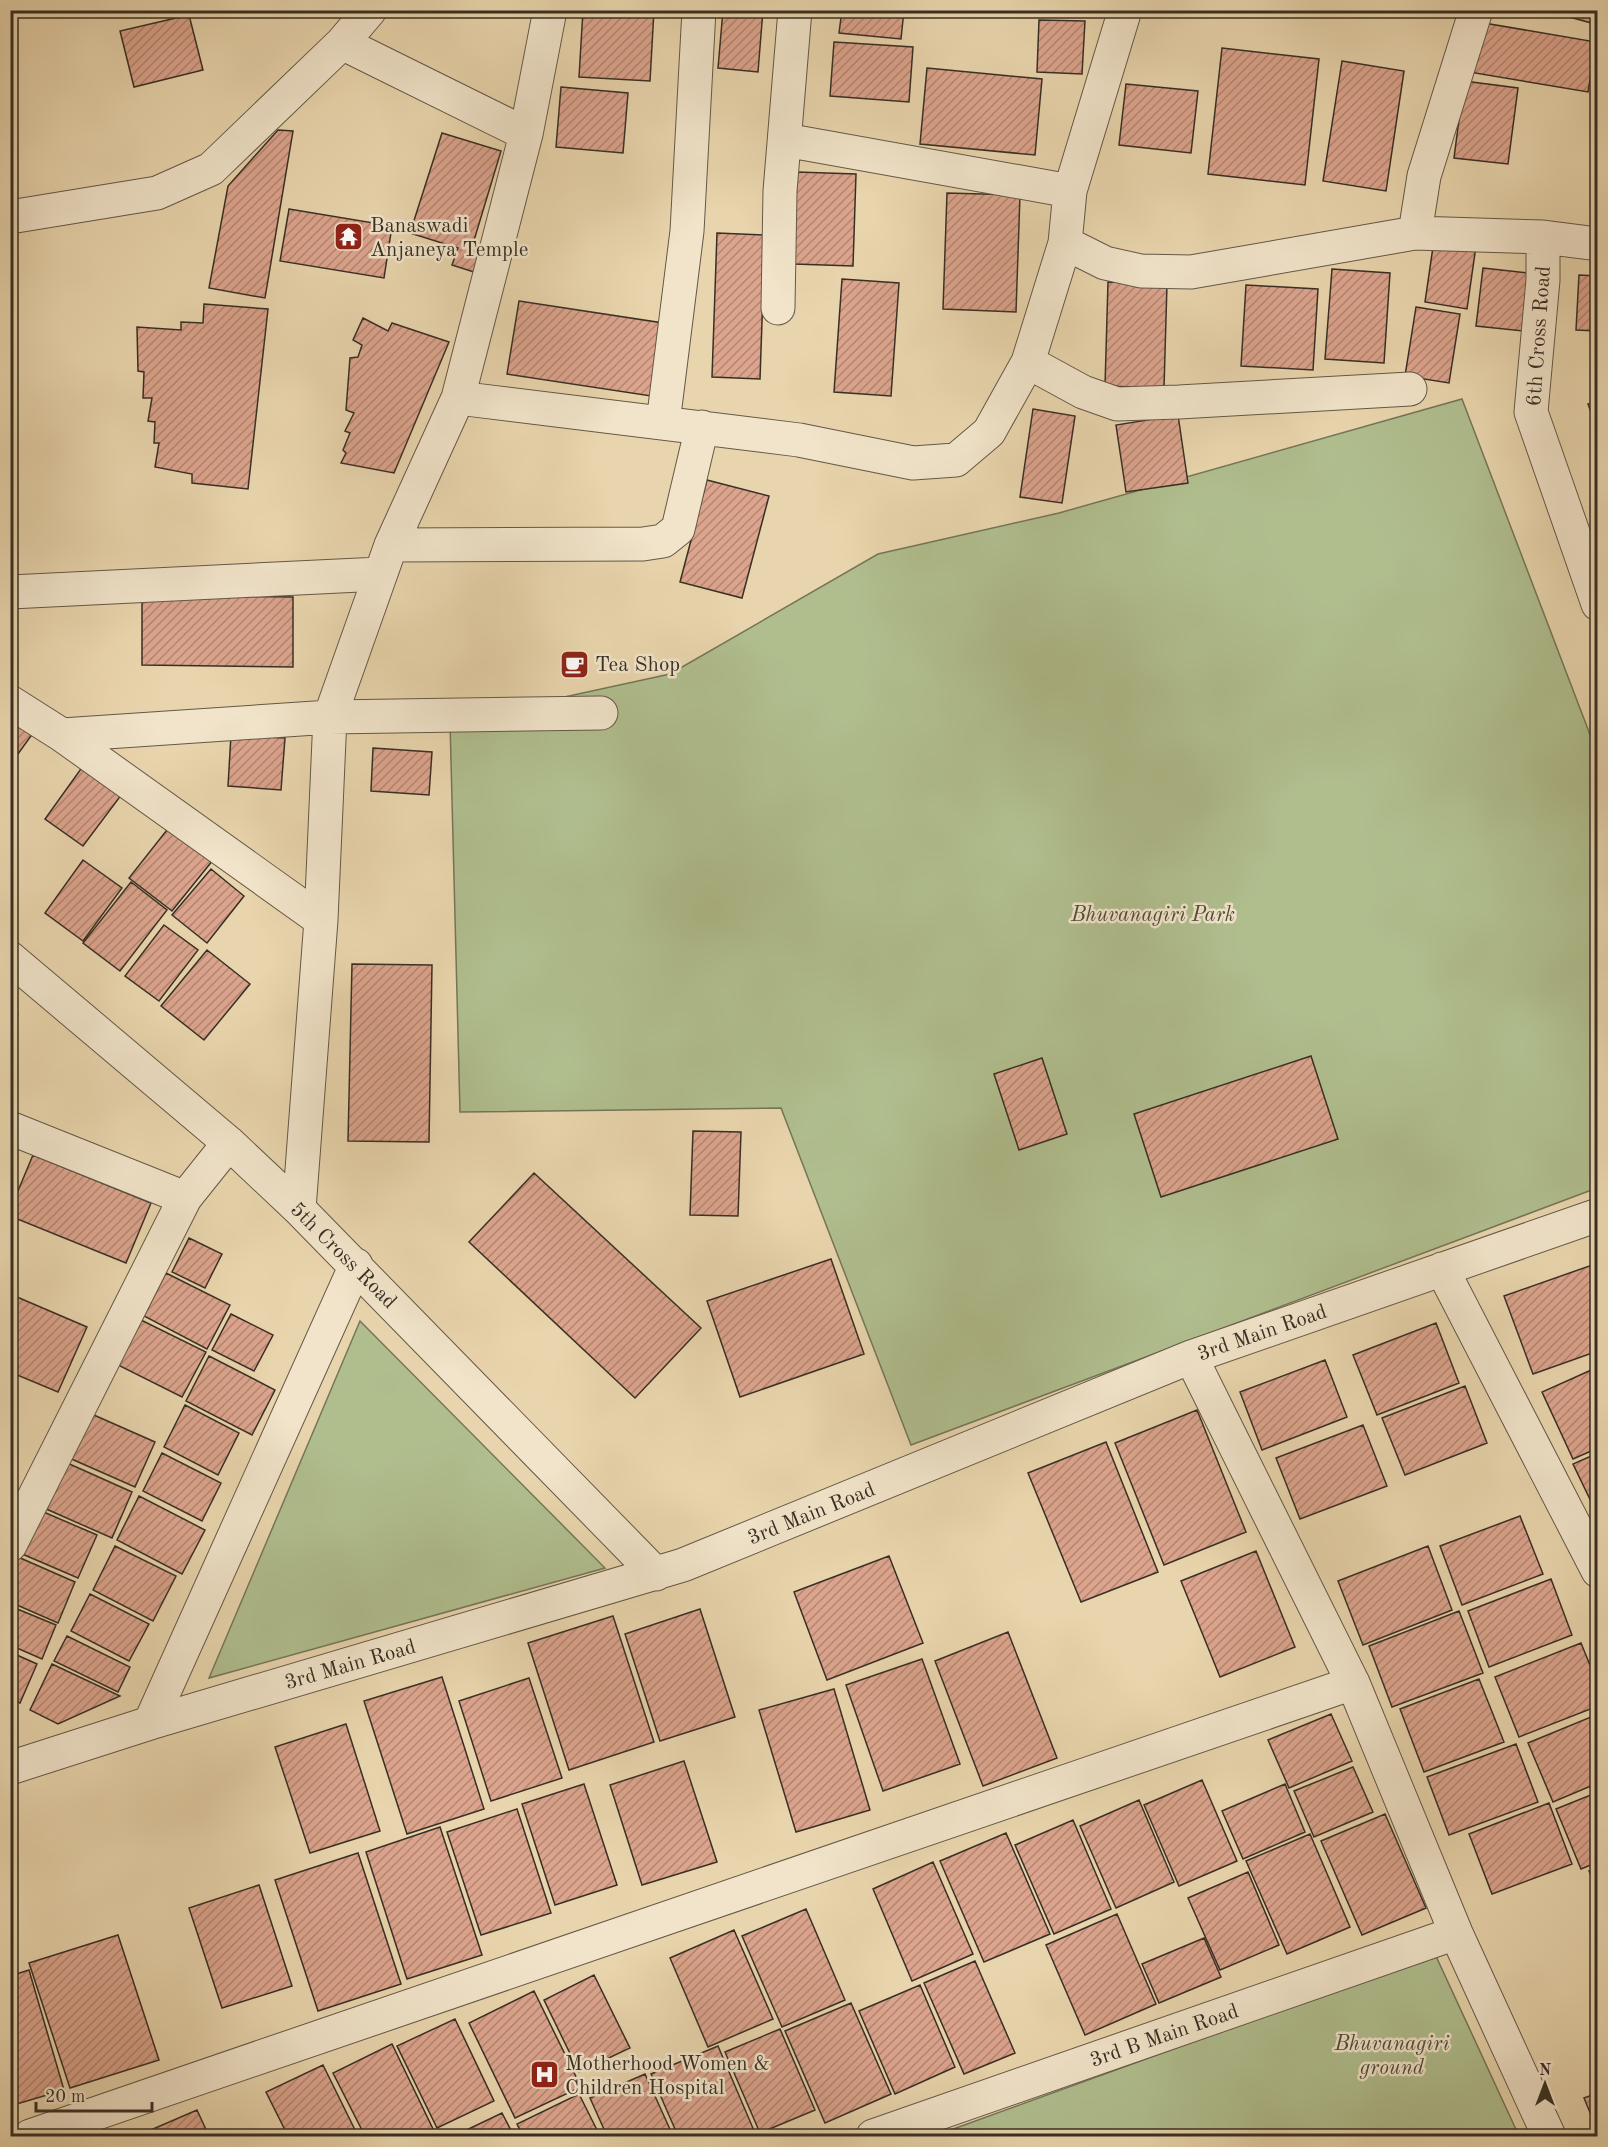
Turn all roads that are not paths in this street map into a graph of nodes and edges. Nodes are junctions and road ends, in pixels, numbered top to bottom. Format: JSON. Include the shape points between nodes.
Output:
{"nodes":[{"id":1,"x":370,"y":10,"type":"edge"},
{"id":2,"x":550,"y":10,"type":"edge"},
{"id":3,"x":699,"y":10,"type":"edge"},
{"id":4,"x":795,"y":10,"type":"edge"},
{"id":5,"x":1125,"y":10,"type":"edge"},
{"id":6,"x":1476,"y":10,"type":"edge"},
{"id":7,"x":342,"y":44,"type":"junction"},
{"id":8,"x":526,"y":134,"type":"junction"},
{"id":9,"x":785,"y":140,"type":"junction"},
{"id":10,"x":1070,"y":191,"type":"junction"},
{"id":11,"x":10,"y":217,"type":"edge"},
{"id":12,"x":1415,"y":233,"type":"junction"},
{"id":13,"x":1543,"y":237,"type":"junction"},
{"id":14,"x":1065,"y":243,"type":"junction"},
{"id":15,"x":1598,"y":244,"type":"edge"},
{"id":16,"x":778,"y":308,"type":"dead end"},
{"id":17,"x":1028,"y":362,"type":"junction"},
{"id":18,"x":1410,"y":389,"type":"dead end"},
{"id":19,"x":458,"y":398,"type":"junction"},
{"id":20,"x":663,"y":423,"type":"junction"},
{"id":21,"x":702,"y":427,"type":"junction"},
{"id":22,"x":386,"y":559,"type":"junction"},
{"id":23,"x":10,"y":592,"type":"edge"},
{"id":24,"x":1598,"y":604,"type":"edge"},
{"id":25,"x":10,"y":702,"type":"edge"},
{"id":26,"x":601,"y":713,"type":"dead end"},
{"id":27,"x":330,"y":717,"type":"junction"},
{"id":28,"x":62,"y":735,"type":"junction"},
{"id":29,"x":321,"y":920,"type":"junction"},
{"id":30,"x":10,"y":958,"type":"edge"},
{"id":31,"x":10,"y":1128,"type":"edge"},
{"id":32,"x":229,"y":1143,"type":"junction"},
{"id":33,"x":185,"y":1198,"type":"junction"},
{"id":34,"x":299,"y":1209,"type":"junction"},
{"id":35,"x":1598,"y":1215,"type":"edge"},
{"id":36,"x":356,"y":1265,"type":"junction"},
{"id":37,"x":1442,"y":1269,"type":"junction"},
{"id":38,"x":1191,"y":1357,"type":"junction"},
{"id":39,"x":10,"y":1545,"type":"edge"},
{"id":40,"x":1598,"y":1571,"type":"edge"},
{"id":41,"x":656,"y":1574,"type":"junction"},
{"id":42,"x":1353,"y":1683,"type":"junction"},
{"id":43,"x":150,"y":1723,"type":"junction"},
{"id":44,"x":10,"y":1768,"type":"edge"},
{"id":45,"x":1456,"y":1933,"type":"junction"},
{"id":46,"x":30,"y":2136,"type":"edge"},
{"id":47,"x":873,"y":2136,"type":"edge"},
{"id":48,"x":1549,"y":2136,"type":"edge"}],
"edges":[{"from":1,"to":7,"type":"street"},
{"from":2,"to":8,"type":"street"},
{"from":3,"to":20,"type":"street","via":[[687,231]]},
{"from":4,"to":9,"type":"street"},
{"from":5,"to":10,"type":"street"},
{"from":6,"to":12,"type":"street","via":[[1424,176]]},
{"from":7,"to":8,"type":"street"},
{"from":7,"to":11,"type":"street","via":[[211,169],[157,193]]},
{"from":8,"to":19,"type":"street"},
{"from":9,"to":10,"type":"street"},
{"from":9,"to":16,"type":"street"},
{"from":10,"to":14,"type":"street"},
{"from":12,"to":13,"type":"street"},
{"from":12,"to":14,"type":"street","via":[[1191,272],[1141,272],[1105,263]]},
{"from":13,"to":15,"type":"street"},
{"from":13,"to":24,"type":"street","name":"6th Cross Road","via":[[1531,412]]},
{"from":14,"to":17,"type":"street"},
{"from":17,"to":18,"type":"street","via":[[1083,392],[1117,404]]},
{"from":17,"to":21,"type":"street","via":[[989,432],[956,460],[913,463],[799,440]]},
{"from":19,"to":20,"type":"street"},
{"from":19,"to":22,"type":"street"},
{"from":20,"to":21,"type":"street"},
{"from":21,"to":22,"type":"street","via":[[678,529],[663,541]]},
{"from":22,"to":23,"type":"street"},
{"from":22,"to":27,"type":"street"},
{"from":25,"to":28,"type":"street"},
{"from":26,"to":27,"type":"street"},
{"from":27,"to":28,"type":"street"},
{"from":27,"to":29,"type":"street"},
{"from":28,"to":29,"type":"street"},
{"from":29,"to":34,"type":"street"},
{"from":30,"to":32,"type":"street","name":"5th Cross Road"},
{"from":31,"to":33,"type":"street"},
{"from":32,"to":33,"type":"street"},
{"from":32,"to":34,"type":"street","name":"5th Cross Road"},
{"from":33,"to":39,"type":"street"},
{"from":34,"to":36,"type":"street","name":"5th Cross Road"},
{"from":35,"to":37,"type":"street","name":"3rd Main Road"},
{"from":36,"to":41,"type":"street","name":"5th Cross Road"},
{"from":36,"to":43,"type":"street"},
{"from":37,"to":38,"type":"street","name":"3rd Main Road"},
{"from":37,"to":40,"type":"street"},
{"from":38,"to":41,"type":"street","name":"3rd Main Road"},
{"from":38,"to":42,"type":"street"},
{"from":41,"to":43,"type":"street","name":"3rd Main Road"},
{"from":42,"to":45,"type":"street"},
{"from":42,"to":46,"type":"street"},
{"from":43,"to":44,"type":"street","name":"3rd Main Road"},
{"from":45,"to":47,"type":"street","name":"3rd B Main Road"},
{"from":45,"to":48,"type":"street"}]}
